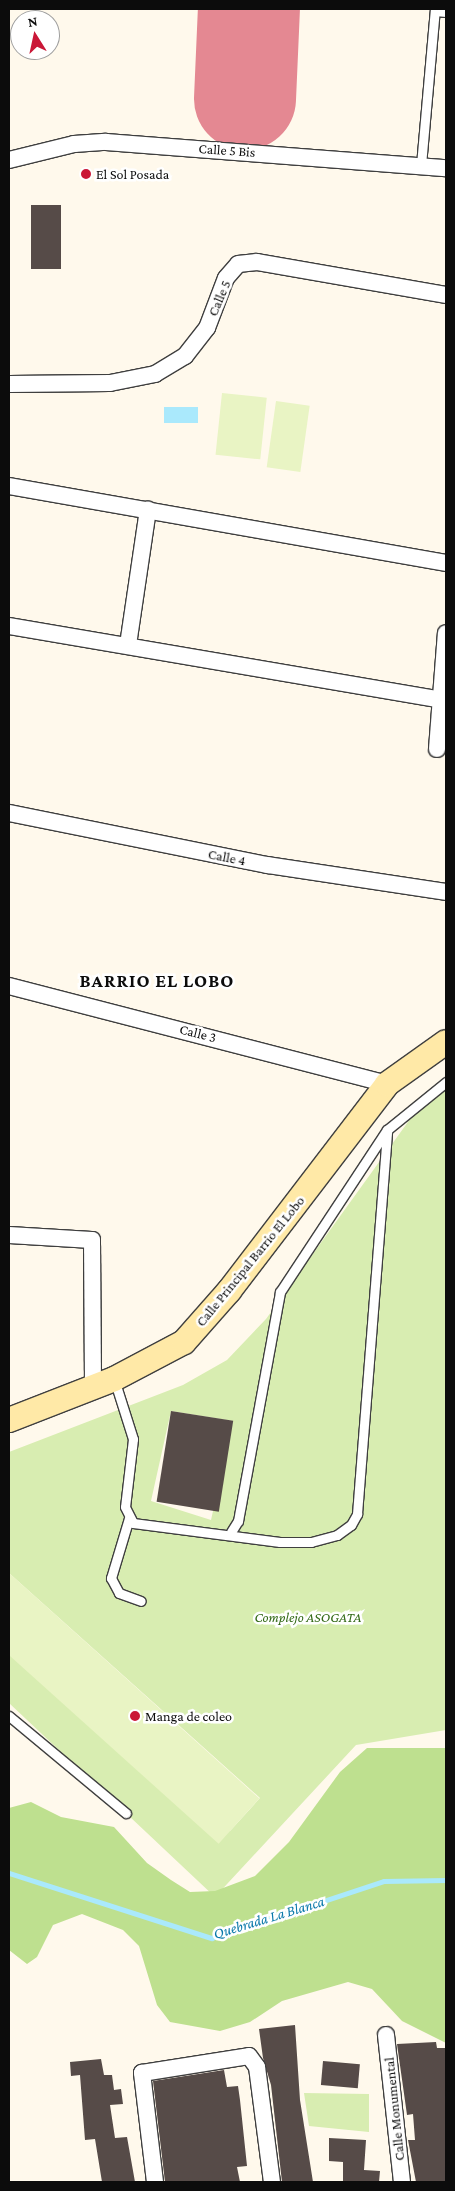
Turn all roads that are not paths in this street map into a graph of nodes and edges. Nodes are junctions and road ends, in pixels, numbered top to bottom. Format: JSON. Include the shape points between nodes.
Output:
{"nodes":[{"id":1,"x":435,"y":10,"type":"edge"},
{"id":2,"x":446,"y":12,"type":"edge"},
{"id":3,"x":9,"y":160,"type":"edge"},
{"id":4,"x":421,"y":164,"type":"junction"},
{"id":5,"x":446,"y":168,"type":"edge"},
{"id":6,"x":446,"y":295,"type":"edge"},
{"id":7,"x":9,"y":384,"type":"edge"},
{"id":8,"x":9,"y":486,"type":"edge"},
{"id":9,"x":148,"y":509,"type":"junction"},
{"id":10,"x":446,"y":563,"type":"edge"},
{"id":11,"x":9,"y":626,"type":"edge"},
{"id":12,"x":446,"y":633,"type":"edge"},
{"id":13,"x":128,"y":645,"type":"junction"},
{"id":14,"x":440,"y":700,"type":"junction"},
{"id":15,"x":438,"y":749,"type":"dead end"},
{"id":16,"x":9,"y":813,"type":"edge"},
{"id":17,"x":446,"y":892,"type":"edge"},
{"id":18,"x":9,"y":986,"type":"edge"},
{"id":19,"x":446,"y":1042,"type":"edge"},
{"id":20,"x":446,"y":1082,"type":"edge"},
{"id":21,"x":387,"y":1084,"type":"junction"},
{"id":22,"x":386,"y":1130,"type":"junction"},
{"id":23,"x":9,"y":1235,"type":"edge"},
{"id":24,"x":103,"y":1383,"type":"junction"},
{"id":25,"x":9,"y":1420,"type":"edge"},
{"id":26,"x":129,"y":1518,"type":"junction"},
{"id":27,"x":231,"y":1532,"type":"junction"},
{"id":28,"x":141,"y":1601,"type":"dead end"},
{"id":29,"x":9,"y":1716,"type":"edge"},
{"id":30,"x":126,"y":1813,"type":"dead end"},
{"id":31,"x":386,"y":2035,"type":"dead end"},
{"id":32,"x":155,"y":2182,"type":"edge"},
{"id":33,"x":272,"y":2182,"type":"edge"},
{"id":34,"x":402,"y":2182,"type":"edge"}],
"edges":[{"from":1,"to":2,"type":"lane"},
{"from":1,"to":4,"type":"lane"},
{"from":3,"to":4,"type":"street","name":"Calle 5 Bis","via":[[74,144],[106,142]]},
{"from":4,"to":5,"type":"street","name":"Calle 5 Bis"},
{"from":6,"to":7,"type":"street","name":"Calle 5","via":[[257,262],[238,264],[226,278],[207,328],[185,356],[155,374],[110,383]]},
{"from":8,"to":9,"type":"street"},
{"from":9,"to":10,"type":"street"},
{"from":9,"to":13,"type":"street"},
{"from":11,"to":13,"type":"street"},
{"from":12,"to":14,"type":"street"},
{"from":13,"to":14,"type":"street"},
{"from":14,"to":15,"type":"street"},
{"from":16,"to":17,"type":"street","name":"Calle 4","via":[[268,865]]},
{"from":18,"to":21,"type":"street","name":"Calle 3"},
{"from":19,"to":21,"type":"street","name":"Calle Principal Barrio El Lobo"},
{"from":20,"to":22,"type":"lane"},
{"from":21,"to":24,"type":"street","name":"Calle Principal Barrio El Lobo","via":[[235,1284],[184,1342]]},
{"from":22,"to":27,"type":"lane","via":[[280,1292],[238,1520]]},
{"from":22,"to":27,"type":"lane","via":[[357,1514],[337,1535],[311,1542],[280,1542]]},
{"from":23,"to":24,"type":"street","via":[[92,1240]]},
{"from":24,"to":25,"type":"street","name":"Calle Principal Barrio El Lobo"},
{"from":24,"to":26,"type":"lane","via":[[133,1439],[126,1507]]},
{"from":26,"to":27,"type":"lane","via":[[139,1526],[220,1536]]},
{"from":26,"to":28,"type":"lane","via":[[111,1578],[119,1593]]},
{"from":29,"to":30,"type":"lane"},
{"from":31,"to":34,"type":"street","name":"Calle Monumental"},
{"from":32,"to":33,"type":"street","via":[[142,2073],[249,2056],[257,2067]]}]}
